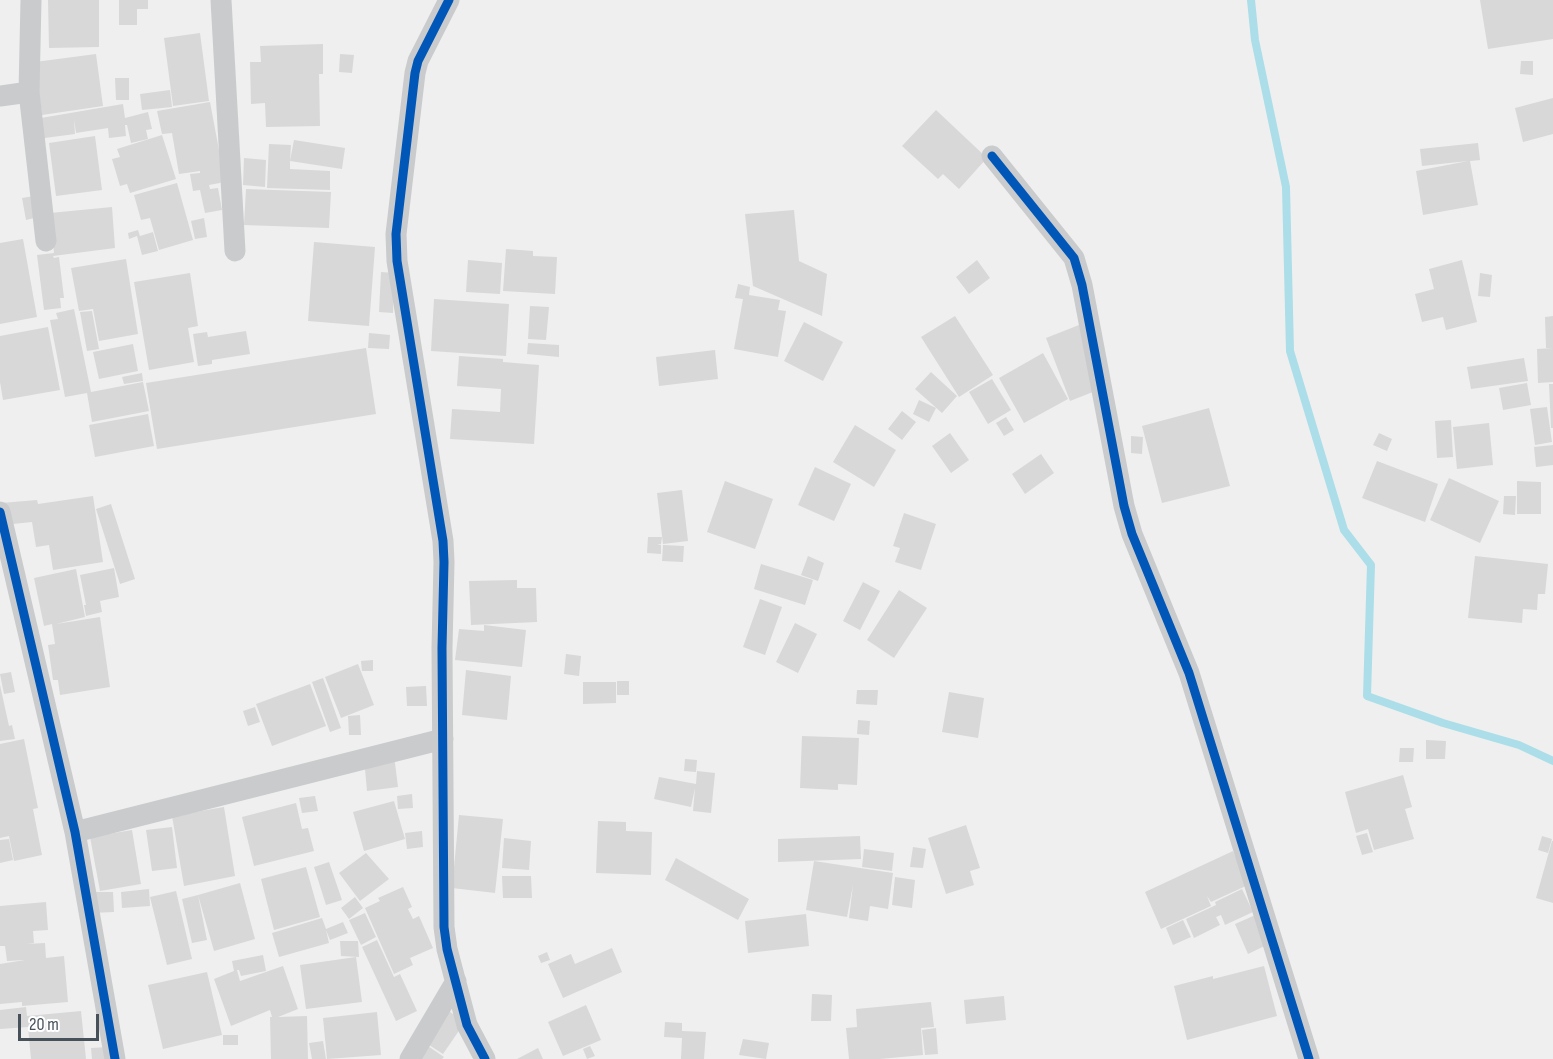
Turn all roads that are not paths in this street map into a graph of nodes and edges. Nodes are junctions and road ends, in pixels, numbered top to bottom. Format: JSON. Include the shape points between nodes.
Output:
{"nodes":[{"id":1,"x":31,"y":0,"type":"edge"},
{"id":2,"x":221,"y":0,"type":"edge"},
{"id":3,"x":449,"y":0,"type":"edge"},
{"id":4,"x":29,"y":92,"type":"junction"},
{"id":5,"x":0,"y":96,"type":"edge"},
{"id":6,"x":992,"y":156,"type":"dead end"},
{"id":7,"x":46,"y":241,"type":"dead end"},
{"id":8,"x":235,"y":251,"type":"dead end"},
{"id":9,"x":0,"y":512,"type":"edge"},
{"id":10,"x":7,"y":577,"type":"edge"},
{"id":11,"x":443,"y":739,"type":"junction"},
{"id":12,"x":75,"y":832,"type":"junction"},
{"id":13,"x":456,"y":981,"type":"junction"},
{"id":14,"x":115,"y":1059,"type":"edge"},
{"id":15,"x":410,"y":1059,"type":"edge"},
{"id":16,"x":485,"y":1059,"type":"edge"},
{"id":17,"x":1309,"y":1059,"type":"edge"}],
"edges":[{"from":1,"to":4,"type":"street"},
{"from":2,"to":8,"type":"street"},
{"from":3,"to":11,"type":"street","via":[[415,73],[396,234],[397,261],[443,541]]},
{"from":4,"to":5,"type":"street"},
{"from":4,"to":7,"type":"street"},
{"from":6,"to":17,"type":"street","via":[[1074,258],[1132,534],[1189,673]]},
{"from":9,"to":10,"type":"street"},
{"from":10,"to":12,"type":"street"},
{"from":11,"to":12,"type":"street"},
{"from":11,"to":13,"type":"street","via":[[444,927]]},
{"from":12,"to":14,"type":"street"},
{"from":13,"to":15,"type":"street"},
{"from":13,"to":16,"type":"street","via":[[467,1025]]}]}
